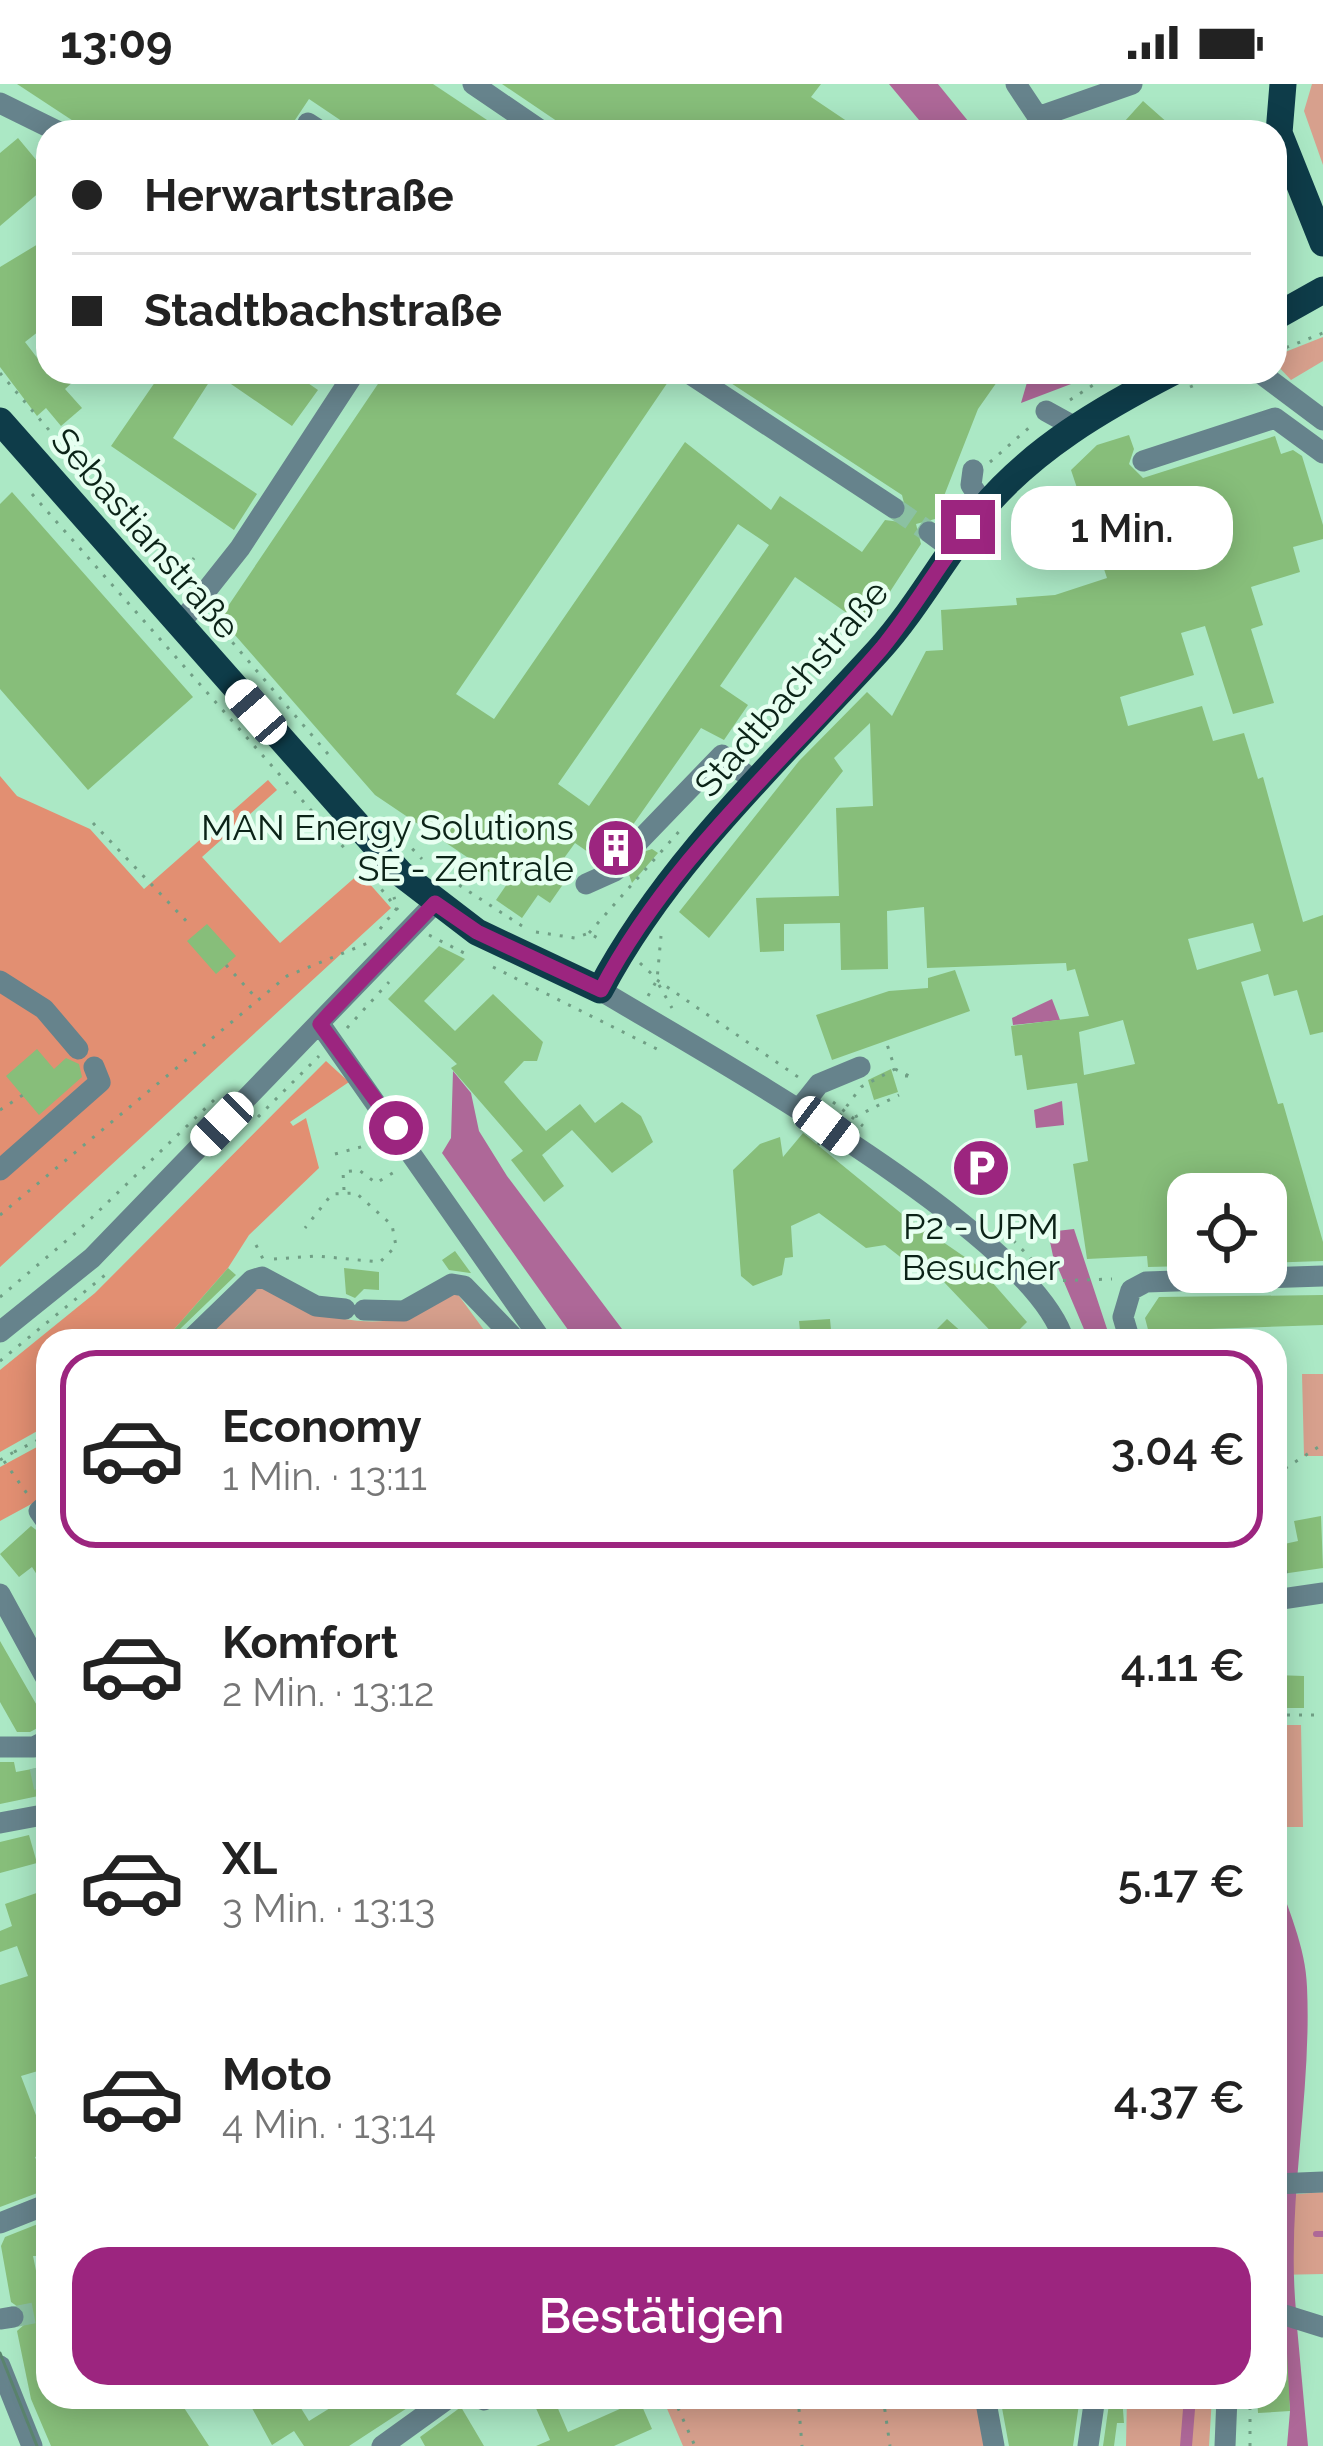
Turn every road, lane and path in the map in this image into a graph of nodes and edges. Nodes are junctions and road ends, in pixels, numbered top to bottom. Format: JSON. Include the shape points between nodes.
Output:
{"nodes":[{"id":1,"x":473,"y":84,"type":"edge"},
{"id":2,"x":1016,"y":84,"type":"edge"},
{"id":3,"x":1132,"y":84,"type":"edge"},
{"id":4,"x":1283,"y":84,"type":"edge"},
{"id":5,"x":0,"y":103,"type":"edge"},
{"id":6,"x":513,"y":120,"type":"edge"},
{"id":7,"x":1040,"y":120,"type":"edge"},
{"id":8,"x":1052,"y":120,"type":"edge"},
{"id":9,"x":1281,"y":120,"type":"edge"},
{"id":10,"x":36,"y":121,"type":"edge"},
{"id":11,"x":1287,"y":149,"type":"edge"},
{"id":12,"x":1317,"y":211,"type":"edge"},
{"id":13,"x":1323,"y":243,"type":"edge"},
{"id":14,"x":1323,"y":290,"type":"edge"},
{"id":15,"x":1287,"y":310,"type":"edge"},
{"id":16,"x":1323,"y":310,"type":"edge"},
{"id":17,"x":1287,"y":323,"type":"edge"},
{"id":18,"x":1323,"y":333,"type":"edge"},
{"id":19,"x":1287,"y":347,"type":"edge"},
{"id":20,"x":347,"y":384,"type":"edge"},
{"id":21,"x":705,"y":384,"type":"edge"},
{"id":22,"x":1094,"y":384,"type":"edge"},
{"id":23,"x":1152,"y":384,"type":"edge"},
{"id":24,"x":1275,"y":384,"type":"edge"},
{"id":25,"x":1048,"y":412,"type":"junction"},
{"id":26,"x":1323,"y":420,"type":"edge"},
{"id":27,"x":0,"y":421,"type":"edge"},
{"id":28,"x":1076,"y":427,"type":"junction"},
{"id":29,"x":1323,"y":453,"type":"edge"},
{"id":30,"x":1143,"y":461,"type":"dead end"},
{"id":31,"x":976,"y":487,"type":"junction"},
{"id":32,"x":28,"y":489,"type":"dead end"},
{"id":33,"x":893,"y":508,"type":"tunnel mouth"},
{"id":34,"x":194,"y":558,"type":"dead end"},
{"id":35,"x":186,"y":569,"type":"dead end"},
{"id":36,"x":179,"y":625,"type":"junction"},
{"id":37,"x":756,"y":782,"type":"junction"},
{"id":38,"x":696,"y":812,"type":"dead end"},
{"id":39,"x":93,"y":823,"type":"dead end"},
{"id":40,"x":338,"y":840,"type":"dead end"},
{"id":41,"x":639,"y":841,"type":"tunnel mouth"},
{"id":42,"x":426,"y":863,"type":"dead end"},
{"id":43,"x":615,"y":871,"type":"tunnel mouth"},
{"id":44,"x":586,"y":884,"type":"dead end"},
{"id":45,"x":393,"y":899,"type":"dead end"},
{"id":46,"x":436,"y":916,"type":"junction"},
{"id":47,"x":190,"y":925,"type":"dead end"},
{"id":48,"x":431,"y":936,"type":"junction"},
{"id":49,"x":370,"y":942,"type":"junction"},
{"id":50,"x":659,"y":944,"type":"dead end"},
{"id":51,"x":421,"y":946,"type":"dead end"},
{"id":52,"x":356,"y":956,"type":"dead end"},
{"id":53,"x":472,"y":956,"type":"dead end"},
{"id":54,"x":489,"y":964,"type":"dead end"},
{"id":55,"x":226,"y":965,"type":"dead end"},
{"id":56,"x":650,"y":969,"type":"dead end"},
{"id":57,"x":390,"y":980,"type":"dead end"},
{"id":58,"x":657,"y":980,"type":"junction"},
{"id":59,"x":0,"y":981,"type":"edge"},
{"id":60,"x":601,"y":990,"type":"junction"},
{"id":61,"x":259,"y":1000,"type":"junction"},
{"id":62,"x":666,"y":1001,"type":"dead end"},
{"id":63,"x":327,"y":1032,"type":"junction"},
{"id":64,"x":886,"y":1042,"type":"dead end"},
{"id":65,"x":78,"y":1049,"type":"dead end"},
{"id":66,"x":666,"y":1053,"type":"dead end"},
{"id":67,"x":94,"y":1067,"type":"dead end"},
{"id":68,"x":860,"y":1067,"type":"dead end"},
{"id":69,"x":895,"y":1070,"type":"junction"},
{"id":70,"x":907,"y":1076,"type":"dead end"},
{"id":71,"x":26,"y":1093,"type":"dead end"},
{"id":72,"x":899,"y":1095,"type":"dead end"},
{"id":73,"x":215,"y":1100,"type":"dead end"},
{"id":74,"x":800,"y":1108,"type":"junction"},
{"id":75,"x":0,"y":1111,"type":"edge"},
{"id":76,"x":853,"y":1118,"type":"dead end"},
{"id":77,"x":383,"y":1140,"type":"dead end"},
{"id":78,"x":831,"y":1151,"type":"dead end"},
{"id":79,"x":335,"y":1154,"type":"dead end"},
{"id":80,"x":0,"y":1170,"type":"edge"},
{"id":81,"x":391,"y":1177,"type":"dead end"},
{"id":82,"x":344,"y":1192,"type":"junction"},
{"id":83,"x":0,"y":1214,"type":"edge"},
{"id":84,"x":305,"y":1228,"type":"dead end"},
{"id":85,"x":256,"y":1245,"type":"dead end"},
{"id":86,"x":263,"y":1261,"type":"junction"},
{"id":87,"x":256,"y":1264,"type":"dead end"},
{"id":88,"x":1323,"y":1276,"type":"edge"},
{"id":89,"x":1093,"y":1278,"type":"dead end"},
{"id":90,"x":1061,"y":1279,"type":"dead end"},
{"id":91,"x":0,"y":1297,"type":"edge"},
{"id":92,"x":201,"y":1329,"type":"edge"},
{"id":93,"x":505,"y":1329,"type":"edge"},
{"id":94,"x":534,"y":1329,"type":"edge"},
{"id":95,"x":1059,"y":1329,"type":"edge"},
{"id":96,"x":1126,"y":1329,"type":"edge"},
{"id":97,"x":0,"y":1332,"type":"edge"},
{"id":98,"x":36,"y":1441,"type":"edge"},
{"id":99,"x":1323,"y":1444,"type":"edge"},
{"id":100,"x":2,"y":1461,"type":"edge"},
{"id":101,"x":1287,"y":1467,"type":"edge"},
{"id":102,"x":36,"y":1502,"type":"edge"},
{"id":103,"x":1323,"y":1593,"type":"edge"},
{"id":104,"x":0,"y":1594,"type":"edge"},
{"id":105,"x":1287,"y":1598,"type":"edge"},
{"id":106,"x":36,"y":1660,"type":"edge"},
{"id":107,"x":1287,"y":1715,"type":"edge"},
{"id":108,"x":1323,"y":1715,"type":"edge"},
{"id":109,"x":0,"y":1747,"type":"edge"},
{"id":110,"x":36,"y":1751,"type":"edge"},
{"id":111,"x":36,"y":1809,"type":"edge"},
{"id":112,"x":0,"y":1823,"type":"edge"},
{"id":113,"x":36,"y":2209,"type":"edge"},
{"id":114,"x":0,"y":2224,"type":"edge"},
{"id":115,"x":1287,"y":2315,"type":"edge"},
{"id":116,"x":1323,"y":2327,"type":"edge"},
{"id":117,"x":0,"y":2366,"type":"edge"},
{"id":118,"x":7,"y":2407,"type":"edge"},
{"id":119,"x":433,"y":2409,"type":"edge"},
{"id":120,"x":679,"y":2409,"type":"edge"},
{"id":121,"x":799,"y":2409,"type":"edge"},
{"id":122,"x":885,"y":2409,"type":"edge"},
{"id":123,"x":987,"y":2409,"type":"edge"},
{"id":124,"x":1093,"y":2409,"type":"edge"},
{"id":125,"x":1227,"y":2409,"type":"edge"},
{"id":126,"x":1250,"y":2409,"type":"edge"},
{"id":127,"x":32,"y":2446,"type":"edge"},
{"id":128,"x":382,"y":2446,"type":"edge"},
{"id":129,"x":694,"y":2446,"type":"edge"},
{"id":130,"x":802,"y":2446,"type":"edge"},
{"id":131,"x":890,"y":2446,"type":"edge"},
{"id":132,"x":994,"y":2446,"type":"edge"},
{"id":133,"x":1088,"y":2446,"type":"edge"},
{"id":134,"x":1225,"y":2446,"type":"edge"},
{"id":135,"x":1250,"y":2446,"type":"edge"}],
"edges":[{"from":1,"to":6,"type":"street"},
{"from":2,"to":7,"type":"street"},
{"from":3,"to":8,"type":"street"},
{"from":4,"to":9,"type":"main road"},
{"from":5,"to":10,"type":"street"},
{"from":11,"to":12,"type":"main road"},
{"from":12,"to":13,"type":"main road"},
{"from":14,"to":15,"type":"main road"},
{"from":16,"to":17,"type":"main road"},
{"from":18,"to":19,"type":"path"},
{"from":20,"to":36,"type":"street"},
{"from":21,"to":33,"type":"street"},
{"from":22,"to":25,"type":"path"},
{"from":23,"to":28,"type":"main road","name":"Stadtbachstraße"},
{"from":24,"to":26,"type":"street"},
{"from":25,"to":28,"type":"street"},
{"from":25,"to":31,"type":"path","via":[[1000,450]]},
{"from":27,"to":36,"type":"main road","name":"Sebastianstraße"},
{"from":28,"to":31,"type":"main road","name":"Stadtbachstraße"},
{"from":29,"to":30,"type":"street","via":[[1275,418]]},
{"from":31,"to":37,"type":"main road","name":"Stadtbachstraße","via":[[883,646]]},
{"from":32,"to":40,"type":"path"},
{"from":34,"to":35,"type":"path"},
{"from":36,"to":46,"type":"main road","name":"Sebastianstraße"},
{"from":37,"to":41,"type":"street","via":[[722,755]]},
{"from":37,"to":60,"type":"main road","name":"Stadtbachstraße","via":[[626,942]]},
{"from":38,"to":42,"type":"path","name":"Stadtbachstraße","via":[[589,933],[530,931]]},
{"from":39,"to":47,"type":"path"},
{"from":43,"to":44,"type":"street"},
{"from":45,"to":49,"type":"path","via":[[397,908]]},
{"from":46,"to":48,"type":"path"},
{"from":46,"to":60,"type":"main road","name":"Sebastianstraße"},
{"from":46,"to":63,"type":"street"},
{"from":48,"to":51,"type":"path"},
{"from":48,"to":53,"type":"path"},
{"from":49,"to":52,"type":"path"},
{"from":49,"to":61,"type":"path","via":[[287,976]]},
{"from":50,"to":58,"type":"path"},
{"from":54,"to":66,"type":"path"},
{"from":55,"to":61,"type":"path"},
{"from":56,"to":58,"type":"path"},
{"from":57,"to":63,"type":"path"},
{"from":58,"to":62,"type":"path"},
{"from":59,"to":65,"type":"street","via":[[44,1009]]},
{"from":60,"to":74,"type":"street"},
{"from":61,"to":83,"type":"path"},
{"from":63,"to":94,"type":"street"},
{"from":63,"to":97,"type":"street","via":[[92,1258]]},
{"from":64,"to":69,"type":"path","bridge":true},
{"from":67,"to":80,"type":"street","via":[[100,1082],[86,1100]]},
{"from":68,"to":74,"type":"street","via":[[819,1084]]},
{"from":69,"to":70,"type":"path","bridge":true},
{"from":69,"to":78,"type":"path","bridge":true,"via":[[861,1087],[816,1142]]},
{"from":71,"to":75,"type":"path"},
{"from":72,"to":76,"type":"path"},
{"from":73,"to":91,"type":"path"},
{"from":74,"to":95,"type":"street","via":[[1014,1264]]},
{"from":77,"to":79,"type":"path"},
{"from":81,"to":82,"type":"path","via":[[376,1184],[359,1170],[343,1172]]},
{"from":82,"to":84,"type":"path","via":[[332,1194]]},
{"from":82,"to":86,"type":"path","via":[[356,1193],[392,1226],[396,1246],[380,1262]]},
{"from":85,"to":86,"type":"path"},
{"from":86,"to":87,"type":"path"},
{"from":88,"to":96,"type":"street","via":[[1146,1282],[1131,1290]]},
{"from":89,"to":90,"type":"path"},
{"from":92,"to":93,"type":"street","via":[[262,1277],[316,1306],[354,1310],[404,1311],[452,1284],[464,1286]]},
{"from":98,"to":100,"type":"path","bridge":true},
{"from":99,"to":101,"type":"path"},
{"from":100,"to":102,"type":"path"},
{"from":103,"to":105,"type":"street"},
{"from":104,"to":106,"type":"street"},
{"from":107,"to":108,"type":"path"},
{"from":109,"to":110,"type":"street"},
{"from":111,"to":112,"type":"street"},
{"from":113,"to":114,"type":"street"},
{"from":115,"to":116,"type":"street"},
{"from":117,"to":118,"type":"street"},
{"from":118,"to":127,"type":"street"},
{"from":119,"to":128,"type":"street"},
{"from":120,"to":129,"type":"path"},
{"from":121,"to":130,"type":"path"},
{"from":122,"to":131,"type":"path"},
{"from":123,"to":132,"type":"street"},
{"from":124,"to":133,"type":"street"},
{"from":125,"to":134,"type":"street"},
{"from":126,"to":135,"type":"path"}]}
